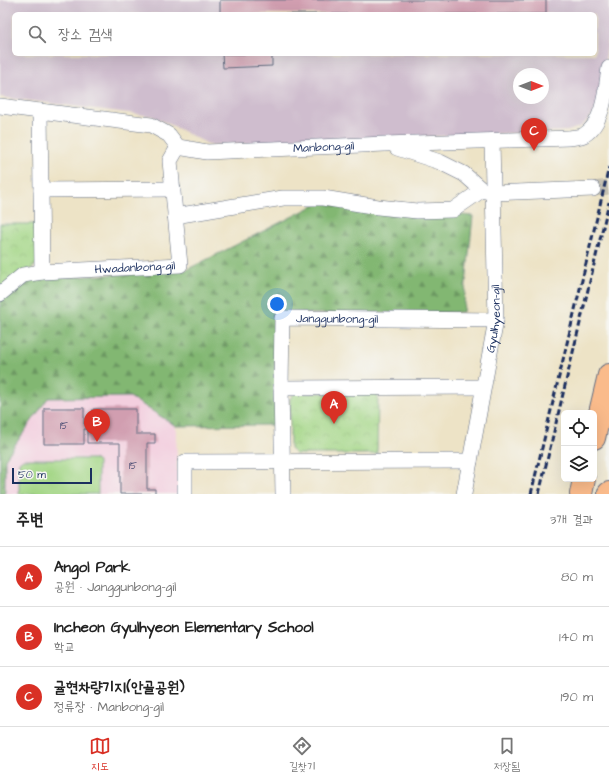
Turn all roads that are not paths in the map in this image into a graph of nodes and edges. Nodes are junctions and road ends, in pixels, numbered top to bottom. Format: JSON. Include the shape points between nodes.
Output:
{"nodes":[{"id":1,"x":609,"y":68,"type":"edge"},
{"id":2,"x":0,"y":106,"type":"edge"},
{"id":3,"x":37,"y":108,"type":"junction"},
{"id":4,"x":492,"y":141,"type":"junction"},
{"id":5,"x":385,"y":144,"type":"junction"},
{"id":6,"x":178,"y":148,"type":"junction"},
{"id":7,"x":173,"y":189,"type":"junction"},
{"id":8,"x":593,"y":189,"type":"tunnel mouth"},
{"id":9,"x":41,"y":190,"type":"junction"},
{"id":10,"x":487,"y":192,"type":"junction"},
{"id":11,"x":175,"y":216,"type":"junction"},
{"id":12,"x":42,"y":272,"type":"junction"},
{"id":13,"x":0,"y":294,"type":"edge"},
{"id":14,"x":496,"y":320,"type":"junction"},
{"id":15,"x":609,"y":375,"type":"edge"},
{"id":16,"x":483,"y":387,"type":"junction"},
{"id":17,"x":281,"y":388,"type":"junction"},
{"id":18,"x":597,"y":425,"type":"edge"},
{"id":19,"x":470,"y":461,"type":"junction"},
{"id":20,"x":283,"y":462,"type":"junction"},
{"id":21,"x":583,"y":482,"type":"edge"},
{"id":22,"x":185,"y":494,"type":"edge"},
{"id":23,"x":284,"y":494,"type":"edge"},
{"id":24,"x":464,"y":494,"type":"edge"},
{"id":25,"x":581,"y":494,"type":"edge"}],
"edges":[{"from":1,"to":4,"type":"street","name":"Manbong-gil","via":[[601,112],[584,135],[569,138]]},
{"from":2,"to":3,"type":"street"},
{"from":3,"to":6,"type":"street","via":[[151,124],[169,135]]},
{"from":3,"to":9,"type":"street"},
{"from":4,"to":5,"type":"street","name":"Manbong-gil"},
{"from":4,"to":10,"type":"street","name":"Gyulhyeon-gil"},
{"from":5,"to":6,"type":"street","name":"Manbong-gil","via":[[207,152]]},
{"from":5,"to":10,"type":"street","via":[[440,162],[464,174]]},
{"from":6,"to":7,"type":"street","name":"Hwadanbong-gil","via":[[170,161]]},
{"from":7,"to":9,"type":"street"},
{"from":7,"to":11,"type":"street","name":"Hwadanbong-gil"},
{"from":8,"to":10,"type":"street"},
{"from":9,"to":12,"type":"street"},
{"from":10,"to":11,"type":"street","via":[[453,210],[378,207],[323,198],[283,198]]},
{"from":10,"to":14,"type":"street","name":"Gyulhyeon-gil"},
{"from":11,"to":12,"type":"street","name":"Hwadanbong-gil","via":[[180,265]]},
{"from":12,"to":13,"type":"street","name":"Hwadanbong-gil","via":[[23,275]]},
{"from":14,"to":16,"type":"street","name":"Gyulhyeon-gil"},
{"from":14,"to":17,"type":"street","name":"Janggunbong-gil","via":[[282,318]]},
{"from":15,"to":18,"type":"highway"},
{"from":16,"to":17,"type":"street"},
{"from":16,"to":19,"type":"street","name":"Gyulhyeon-gil"},
{"from":17,"to":20,"type":"street","name":"Janggunbong-gil"},
{"from":19,"to":20,"type":"street"},
{"from":19,"to":24,"type":"street","name":"Gyulhyeon-gil"},
{"from":20,"to":22,"type":"street","via":[[185,462]]},
{"from":20,"to":23,"type":"street","name":"Janggunbong-gil"},
{"from":21,"to":25,"type":"highway"}]}
